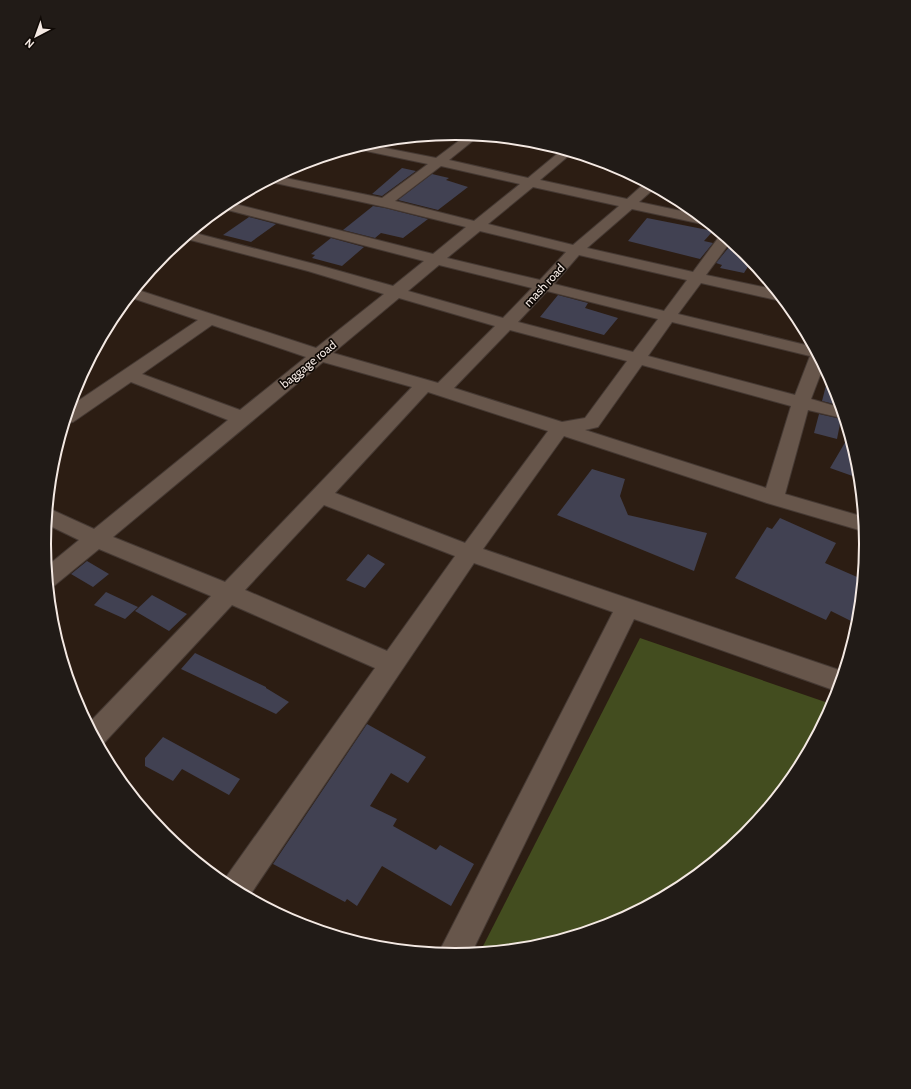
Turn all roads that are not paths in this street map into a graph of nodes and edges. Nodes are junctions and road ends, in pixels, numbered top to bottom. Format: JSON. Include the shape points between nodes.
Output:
{"nodes":[{"id":1,"x":467,"y":140,"type":"edge"},
{"id":2,"x":373,"y":149,"type":"edge"},
{"id":3,"x":563,"y":155,"type":"edge"},
{"id":4,"x":439,"y":162,"type":"junction"},
{"id":5,"x":280,"y":181,"type":"edge"},
{"id":6,"x":528,"y":182,"type":"junction"},
{"id":7,"x":647,"y":189,"type":"edge"},
{"id":8,"x":386,"y":203,"type":"junction"},
{"id":9,"x":629,"y":204,"type":"junction"},
{"id":10,"x":232,"y":207,"type":"edge"},
{"id":11,"x":694,"y":218,"type":"edge"},
{"id":12,"x":479,"y":226,"type":"junction"},
{"id":13,"x":193,"y":237,"type":"edge"},
{"id":14,"x":723,"y":241,"type":"edge"},
{"id":15,"x":576,"y":250,"type":"junction"},
{"id":16,"x":438,"y":259,"type":"junction"},
{"id":17,"x":698,"y":276,"type":"junction"},
{"id":18,"x":544,"y":285,"type":"junction"},
{"id":19,"x":398,"y":292,"type":"junction"},
{"id":20,"x":773,"y":294,"type":"edge"},
{"id":21,"x":137,"y":295,"type":"edge"},
{"id":22,"x":670,"y":316,"type":"junction"},
{"id":23,"x":209,"y":320,"type":"junction"},
{"id":24,"x":507,"y":324,"type":"junction"},
{"id":25,"x":811,"y":351,"type":"edge"},
{"id":26,"x":319,"y":355,"type":"junction"},
{"id":27,"x":637,"y":359,"type":"junction"},
{"id":28,"x":816,"y":363,"type":"edge"},
{"id":29,"x":129,"y":374,"type":"junction"},
{"id":30,"x":433,"y":388,"type":"junction"},
{"id":31,"x":801,"y":402,"type":"junction"},
{"id":32,"x":838,"y":412,"type":"edge"},
{"id":33,"x":72,"y":414,"type":"edge"},
{"id":34,"x":242,"y":418,"type":"junction"},
{"id":35,"x":560,"y":429,"type":"junction"},
{"id":36,"x":320,"y":495,"type":"junction"},
{"id":37,"x":774,"y":498,"type":"junction"},
{"id":38,"x":52,"y":517,"type":"edge"},
{"id":39,"x":859,"y":523,"type":"edge"},
{"id":40,"x":96,"y":539,"type":"junction"},
{"id":41,"x":469,"y":553,"type":"junction"},
{"id":42,"x":52,"y":575,"type":"edge"},
{"id":43,"x":228,"y":593,"type":"junction"},
{"id":44,"x":627,"y":609,"type":"junction"},
{"id":45,"x":392,"y":664,"type":"junction"},
{"id":46,"x":837,"y":680,"type":"edge"},
{"id":47,"x":98,"y":732,"type":"edge"},
{"id":48,"x":239,"y":886,"type":"edge"},
{"id":49,"x":456,"y":949,"type":"edge"}],
"edges":[{"from":1,"to":4,"type":"street"},
{"from":2,"to":4,"type":"street"},
{"from":3,"to":6,"type":"street","name":"baggage road"},
{"from":4,"to":6,"type":"street"},
{"from":4,"to":8,"type":"street"},
{"from":5,"to":8,"type":"street"},
{"from":6,"to":9,"type":"street"},
{"from":6,"to":12,"type":"street","name":"baggage road"},
{"from":7,"to":9,"type":"street","name":"mash road"},
{"from":8,"to":12,"type":"street"},
{"from":9,"to":11,"type":"street"},
{"from":9,"to":15,"type":"street","name":"mash road"},
{"from":10,"to":16,"type":"street"},
{"from":12,"to":15,"type":"street"},
{"from":12,"to":16,"type":"street","name":"baggage road"},
{"from":13,"to":19,"type":"street"},
{"from":14,"to":17,"type":"street"},
{"from":15,"to":17,"type":"street"},
{"from":15,"to":18,"type":"street","name":"mash road"},
{"from":16,"to":18,"type":"street"},
{"from":16,"to":19,"type":"street","name":"baggage road"},
{"from":17,"to":20,"type":"street"},
{"from":17,"to":22,"type":"street"},
{"from":18,"to":22,"type":"street"},
{"from":18,"to":24,"type":"street","name":"mash road"},
{"from":19,"to":24,"type":"street"},
{"from":19,"to":26,"type":"street","name":"baggage road"},
{"from":21,"to":23,"type":"street"},
{"from":22,"to":25,"type":"street"},
{"from":22,"to":27,"type":"street"},
{"from":23,"to":26,"type":"street"},
{"from":23,"to":29,"type":"street"},
{"from":24,"to":27,"type":"street"},
{"from":24,"to":30,"type":"street","name":"mash road"},
{"from":26,"to":30,"type":"street"},
{"from":26,"to":34,"type":"street","name":"baggage road"},
{"from":27,"to":31,"type":"street"},
{"from":27,"to":35,"type":"street","via":[[590,423]]},
{"from":28,"to":31,"type":"street"},
{"from":29,"to":33,"type":"street"},
{"from":29,"to":34,"type":"street"},
{"from":30,"to":35,"type":"street"},
{"from":30,"to":36,"type":"street","name":"mash road"},
{"from":31,"to":32,"type":"street"},
{"from":31,"to":37,"type":"street"},
{"from":34,"to":40,"type":"street","name":"baggage road"},
{"from":35,"to":37,"type":"street"},
{"from":35,"to":41,"type":"street"},
{"from":36,"to":41,"type":"street"},
{"from":36,"to":43,"type":"street","name":"mash road"},
{"from":37,"to":39,"type":"street"},
{"from":38,"to":40,"type":"street"},
{"from":40,"to":42,"type":"street","name":"baggage road"},
{"from":40,"to":43,"type":"street"},
{"from":41,"to":44,"type":"street"},
{"from":41,"to":45,"type":"street"},
{"from":43,"to":45,"type":"street"},
{"from":43,"to":47,"type":"street","name":"mash road"},
{"from":44,"to":46,"type":"street"},
{"from":44,"to":49,"type":"street"},
{"from":45,"to":48,"type":"street"}]}
